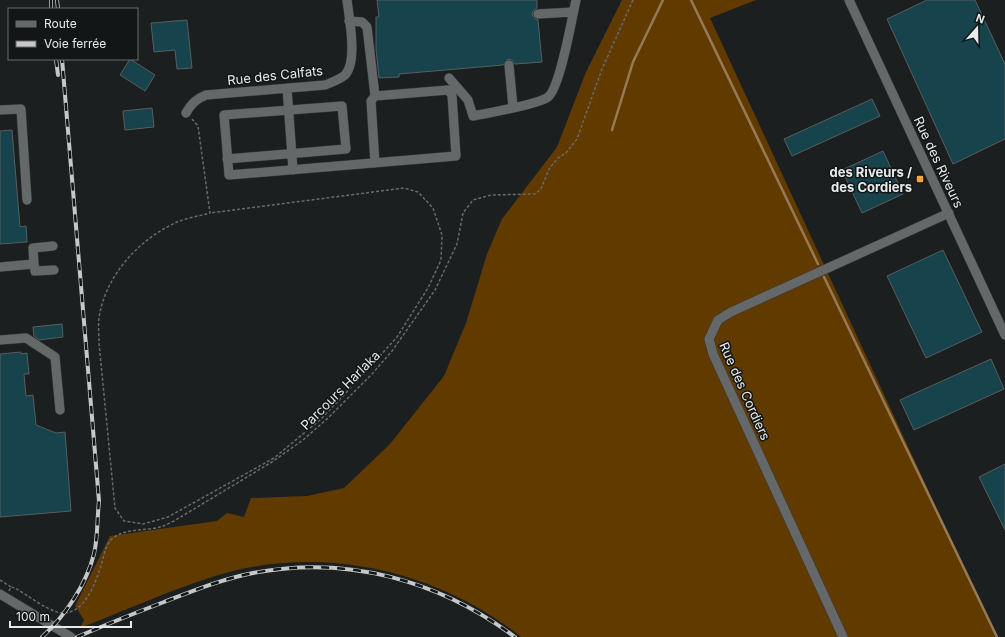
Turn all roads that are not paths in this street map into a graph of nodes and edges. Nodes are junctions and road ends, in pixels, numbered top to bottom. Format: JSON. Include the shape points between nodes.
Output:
{"nodes":[{"id":1,"x":348,"y":0,"type":"edge"},
{"id":2,"x":576,"y":0,"type":"edge"},
{"id":3,"x":849,"y":0,"type":"edge"},
{"id":4,"x":573,"y":12,"type":"junction"},
{"id":5,"x":538,"y":14,"type":"dead end"},
{"id":6,"x":349,"y":21,"type":"junction"},
{"id":7,"x":509,"y":65,"type":"dead end"},
{"id":8,"x":448,"y":78,"type":"dead end"},
{"id":9,"x":287,"y":88,"type":"junction"},
{"id":10,"x":375,"y":96,"type":"junction"},
{"id":11,"x":513,"y":107,"type":"junction"},
{"id":12,"x":0,"y":110,"type":"edge"},
{"id":13,"x":289,"y":110,"type":"junction"},
{"id":14,"x":186,"y":113,"type":"road end"},
{"id":15,"x":292,"y":154,"type":"junction"},
{"id":16,"x":227,"y":159,"type":"junction"},
{"id":17,"x":376,"y":162,"type":"junction"},
{"id":18,"x":293,"y":170,"type":"junction"},
{"id":19,"x":27,"y":200,"type":"dead end"},
{"id":20,"x":949,"y":213,"type":"junction"},
{"id":21,"x":53,"y":246,"type":"dead end"},
{"id":22,"x":34,"y":264,"type":"junction"},
{"id":23,"x":0,"y":267,"type":"edge"},
{"id":24,"x":54,"y":270,"type":"dead end"},
{"id":25,"x":1005,"y":335,"type":"edge"},
{"id":26,"x":0,"y":340,"type":"edge"},
{"id":27,"x":60,"y":410,"type":"dead end"},
{"id":28,"x":3,"y":596,"type":"edge"},
{"id":29,"x":71,"y":637,"type":"edge"},
{"id":30,"x":843,"y":637,"type":"edge"}],
"edges":[{"from":1,"to":6,"type":"street","name":"Rue des Calfats"},
{"from":2,"to":4,"type":"street"},
{"from":3,"to":20,"type":"street","name":"Rue des Riveurs"},
{"from":4,"to":5,"type":"street"},
{"from":4,"to":11,"type":"street","via":[[553,92],[544,99]]},
{"from":6,"to":9,"type":"street","name":"Rue des Calfats","via":[[352,56],[346,74],[325,85]]},
{"from":6,"to":10,"type":"street","via":[[362,22],[367,27]]},
{"from":7,"to":11,"type":"street"},
{"from":8,"to":11,"type":"street","via":[[468,100],[473,116]]},
{"from":9,"to":13,"type":"street"},
{"from":9,"to":14,"type":"street","name":"Rue des Calfats","via":[[206,95],[198,98]]},
{"from":10,"to":17,"type":"street","via":[[371,101]]},
{"from":10,"to":17,"type":"street","via":[[448,90],[452,95],[456,156]]},
{"from":12,"to":19,"type":"street","via":[[21,109]]},
{"from":13,"to":15,"type":"street"},
{"from":13,"to":15,"type":"street","via":[[342,106],[346,149]]},
{"from":13,"to":16,"type":"street","via":[[224,115]]},
{"from":15,"to":16,"type":"street"},
{"from":15,"to":18,"type":"street"},
{"from":16,"to":18,"type":"street","via":[[228,175]]},
{"from":17,"to":18,"type":"street"},
{"from":20,"to":25,"type":"street","name":"Rue des Riveurs"},
{"from":20,"to":30,"type":"street","name":"Rue des Cordiers","via":[[730,312],[718,320],[709,339],[713,354]]},
{"from":21,"to":22,"type":"street","via":[[33,248]]},
{"from":22,"to":23,"type":"street"},
{"from":22,"to":24,"type":"street","via":[[35,271]]},
{"from":26,"to":27,"type":"street","via":[[26,338],[55,357]]},
{"from":28,"to":29,"type":"street"}]}
